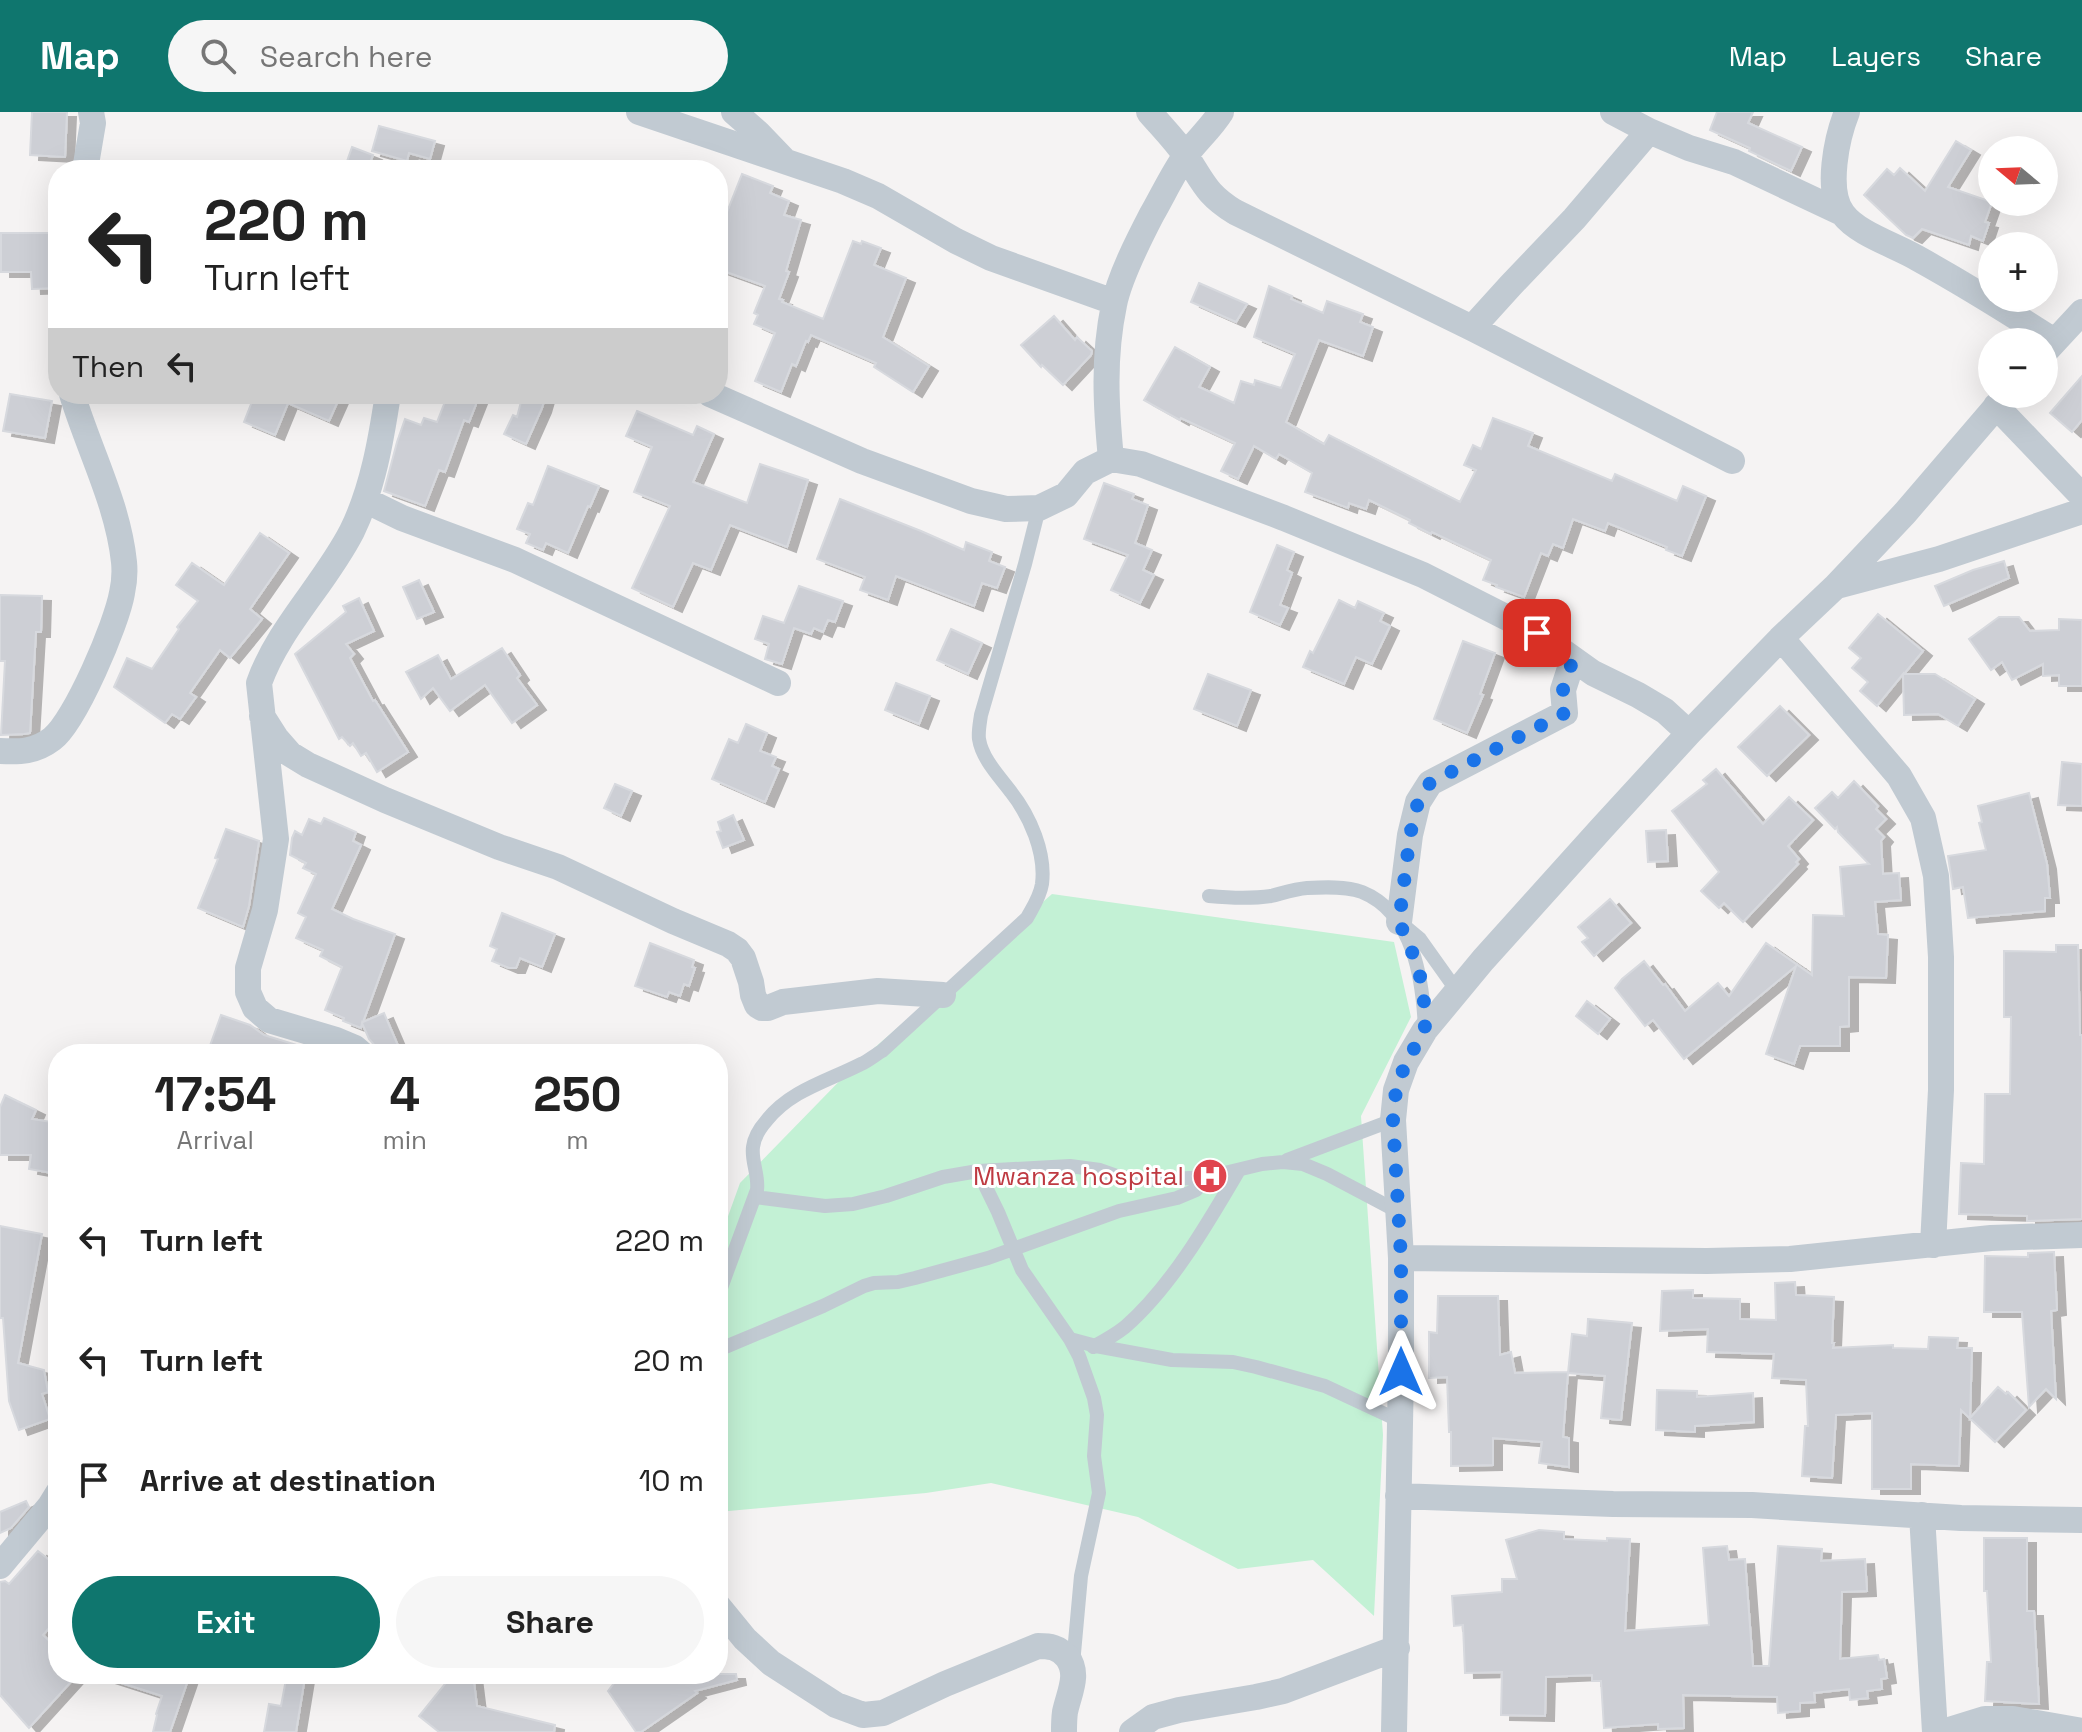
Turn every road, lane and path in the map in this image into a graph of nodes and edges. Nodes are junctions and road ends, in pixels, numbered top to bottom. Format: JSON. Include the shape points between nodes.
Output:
{"nodes":[{"id":1,"x":91,"y":112,"type":"edge"},
{"id":2,"x":639,"y":112,"type":"edge"},
{"id":3,"x":734,"y":112,"type":"edge"},
{"id":4,"x":1149,"y":112,"type":"edge"},
{"id":5,"x":1221,"y":112,"type":"edge"},
{"id":6,"x":1613,"y":112,"type":"edge"},
{"id":7,"x":1847,"y":112,"type":"edge"},
{"id":8,"x":1649,"y":131,"type":"junction"},
{"id":9,"x":1186,"y":156,"type":"junction"},
{"id":10,"x":87,"y":160,"type":"edge"},
{"id":11,"x":786,"y":162,"type":"junction"},
{"id":12,"x":1842,"y":213,"type":"junction"},
{"id":13,"x":1114,"y":302,"type":"junction"},
{"id":14,"x":2082,"y":312,"type":"edge"},
{"id":15,"x":1472,"y":328,"type":"junction"},
{"id":16,"x":2025,"y":328,"type":"edge"},
{"id":17,"x":2058,"y":337,"type":"edge"},
{"id":18,"x":728,"y":402,"type":"edge"},
{"id":19,"x":76,"y":404,"type":"edge"},
{"id":20,"x":386,"y":404,"type":"edge"},
{"id":21,"x":1995,"y":408,"type":"edge"},
{"id":22,"x":2009,"y":408,"type":"edge"},
{"id":23,"x":1111,"y":459,"type":"junction"},
{"id":24,"x":1732,"y":461,"type":"dead end"},
{"id":25,"x":2082,"y":496,"type":"edge"},
{"id":26,"x":365,"y":500,"type":"junction"},
{"id":27,"x":1039,"y":508,"type":"junction"},
{"id":28,"x":2082,"y":511,"type":"edge"},
{"id":29,"x":1836,"y":586,"type":"junction"},
{"id":30,"x":1781,"y":638,"type":"junction"},
{"id":31,"x":1573,"y":659,"type":"junction"},
{"id":32,"x":778,"y":683,"type":"dead end"},
{"id":33,"x":262,"y":716,"type":"junction"},
{"id":34,"x":1689,"y":733,"type":"junction"},
{"id":35,"x":0,"y":751,"type":"edge"},
{"id":36,"x":1209,"y":896,"type":"dead end"},
{"id":37,"x":1399,"y":922,"type":"junction"},
{"id":38,"x":1457,"y":991,"type":"junction"},
{"id":39,"x":943,"y":995,"type":"junction"},
{"id":40,"x":1425,"y":1030,"type":"junction"},
{"id":41,"x":346,"y":1044,"type":"edge"},
{"id":42,"x":1393,"y":1120,"type":"junction"},
{"id":43,"x":1283,"y":1162,"type":"junction"},
{"id":44,"x":1239,"y":1170,"type":"junction"},
{"id":45,"x":978,"y":1171,"type":"junction"},
{"id":46,"x":1208,"y":1177,"type":"junction"},
{"id":47,"x":755,"y":1197,"type":"junction"},
{"id":48,"x":1397,"y":1211,"type":"junction"},
{"id":49,"x":2082,"y":1235,"type":"edge"},
{"id":50,"x":1933,"y":1245,"type":"junction"},
{"id":51,"x":1014,"y":1248,"type":"junction"},
{"id":52,"x":1401,"y":1258,"type":"junction"},
{"id":53,"x":728,"y":1269,"type":"edge"},
{"id":54,"x":1070,"y":1339,"type":"junction"},
{"id":55,"x":728,"y":1346,"type":"edge"},
{"id":56,"x":1096,"y":1346,"type":"junction"},
{"id":57,"x":1079,"y":1356,"type":"junction"},
{"id":58,"x":1400,"y":1421,"type":"junction"},
{"id":59,"x":1398,"y":1496,"type":"junction"},
{"id":60,"x":48,"y":1508,"type":"edge"},
{"id":61,"x":1922,"y":1515,"type":"junction"},
{"id":62,"x":2082,"y":1520,"type":"edge"},
{"id":63,"x":0,"y":1566,"type":"edge"},
{"id":64,"x":728,"y":1618,"type":"edge"},
{"id":65,"x":1397,"y":1648,"type":"junction"},
{"id":66,"x":1073,"y":1665,"type":"junction"},
{"id":67,"x":2082,"y":1731,"type":"edge"},
{"id":68,"x":1064,"y":1732,"type":"edge"},
{"id":69,"x":1132,"y":1732,"type":"edge"},
{"id":70,"x":1394,"y":1732,"type":"edge"},
{"id":71,"x":1935,"y":1732,"type":"edge"},
{"id":72,"x":1943,"y":1732,"type":"edge"}],
"edges":[{"from":1,"to":10,"type":"street"},
{"from":2,"to":11,"type":"street"},
{"from":3,"to":11,"type":"street"},
{"from":4,"to":9,"type":"street"},
{"from":5,"to":9,"type":"street"},
{"from":6,"to":8,"type":"street"},
{"from":7,"to":12,"type":"street","via":[[1834,170]]},
{"from":8,"to":12,"type":"street","via":[[1734,162]]},
{"from":8,"to":15,"type":"street"},
{"from":9,"to":13,"type":"street","via":[[1138,242]]},
{"from":9,"to":15,"type":"street","via":[[1210,193],[1235,212]]},
{"from":11,"to":13,"type":"street","via":[[878,196],[991,258]]},
{"from":12,"to":16,"type":"street","via":[[1861,229],[1983,295]]},
{"from":13,"to":23,"type":"street","via":[[1105,404]]},
{"from":14,"to":17,"type":"street"},
{"from":15,"to":24,"type":"street"},
{"from":18,"to":27,"type":"street","via":[[862,461],[971,501],[1006,509]]},
{"from":19,"to":35,"type":"street","via":[[116,524],[124,564],[122,594],[101,656],[55,738],[35,750]]},
{"from":20,"to":26,"type":"street"},
{"from":21,"to":29,"type":"street"},
{"from":22,"to":25,"type":"street"},
{"from":23,"to":27,"type":"street","via":[[1085,472],[1066,495]]},
{"from":23,"to":31,"type":"street","via":[[1141,464],[1423,575],[1528,628]]},
{"from":26,"to":32,"type":"street","via":[[515,560]]},
{"from":26,"to":33,"type":"street","via":[[351,532],[266,664],[259,683]]},
{"from":27,"to":39,"type":"lane","via":[[981,715],[979,740],[1028,820],[1042,883],[1027,918]]},
{"from":28,"to":29,"type":"street","via":[[1939,559]]},
{"from":29,"to":30,"type":"street"},
{"from":30,"to":34,"type":"street"},
{"from":30,"to":50,"type":"street","via":[[1899,776],[1923,818],[1936,876],[1941,957]]},
{"from":31,"to":34,"type":"street","via":[[1665,711]]},
{"from":31,"to":37,"type":"street","via":[[1563,690],[1565,713],[1430,783],[1418,802],[1410,835]]},
{"from":33,"to":39,"type":"street","via":[[290,754],[308,765],[558,867],[728,944],[743,958],[762,1008],[878,991]]},
{"from":33,"to":41,"type":"street","via":[[276,839],[265,910],[248,968],[248,992],[269,1020]]},
{"from":34,"to":38,"type":"street"},
{"from":36,"to":37,"type":"lane","via":[[1269,896],[1332,887],[1361,892]]},
{"from":37,"to":38,"type":"lane","via":[[1420,939]]},
{"from":37,"to":40,"type":"lane","via":[[1420,976]]},
{"from":38,"to":40,"type":"street"},
{"from":39,"to":47,"type":"lane","via":[[882,1051],[816,1083],[773,1112],[753,1146]]},
{"from":40,"to":42,"type":"street","via":[[1396,1090]]},
{"from":42,"to":43,"type":"lane"},
{"from":42,"to":48,"type":"street"},
{"from":43,"to":44,"type":"lane"},
{"from":43,"to":48,"type":"lane","via":[[1327,1174]]},
{"from":44,"to":46,"type":"lane"},
{"from":44,"to":56,"type":"lane","via":[[1174,1272],[1123,1328]]},
{"from":45,"to":46,"type":"lane","via":[[1070,1166],[1137,1180]]},
{"from":45,"to":47,"type":"lane","via":[[853,1204]]},
{"from":45,"to":51,"type":"lane"},
{"from":46,"to":51,"type":"lane","via":[[1196,1190],[1177,1198],[1119,1211]]},
{"from":47,"to":53,"type":"lane"},
{"from":48,"to":52,"type":"street"},
{"from":49,"to":50,"type":"street"},
{"from":50,"to":52,"type":"street","via":[[1790,1259]]},
{"from":51,"to":54,"type":"lane","via":[[1022,1270]]},
{"from":51,"to":55,"type":"lane","via":[[915,1278],[864,1286]]},
{"from":52,"to":58,"type":"street"},
{"from":54,"to":56,"type":"lane"},
{"from":54,"to":57,"type":"lane"},
{"from":56,"to":57,"type":"lane"},
{"from":56,"to":58,"type":"lane","via":[[1256,1367],[1325,1386]]},
{"from":57,"to":66,"type":"lane","via":[[1097,1415],[1094,1456],[1099,1493],[1081,1576]]},
{"from":58,"to":59,"type":"street"},
{"from":59,"to":61,"type":"street"},
{"from":59,"to":65,"type":"street"},
{"from":60,"to":63,"type":"street"},
{"from":61,"to":62,"type":"street"},
{"from":61,"to":71,"type":"street"},
{"from":64,"to":66,"type":"street","via":[[771,1663],[836,1705],[863,1715],[883,1713],[1038,1646],[1062,1651]]},
{"from":65,"to":69,"type":"street","via":[[1283,1691],[1153,1717]]},
{"from":65,"to":70,"type":"street"},
{"from":66,"to":68,"type":"street"},
{"from":67,"to":72,"type":"street","via":[[1985,1719]]}]}
